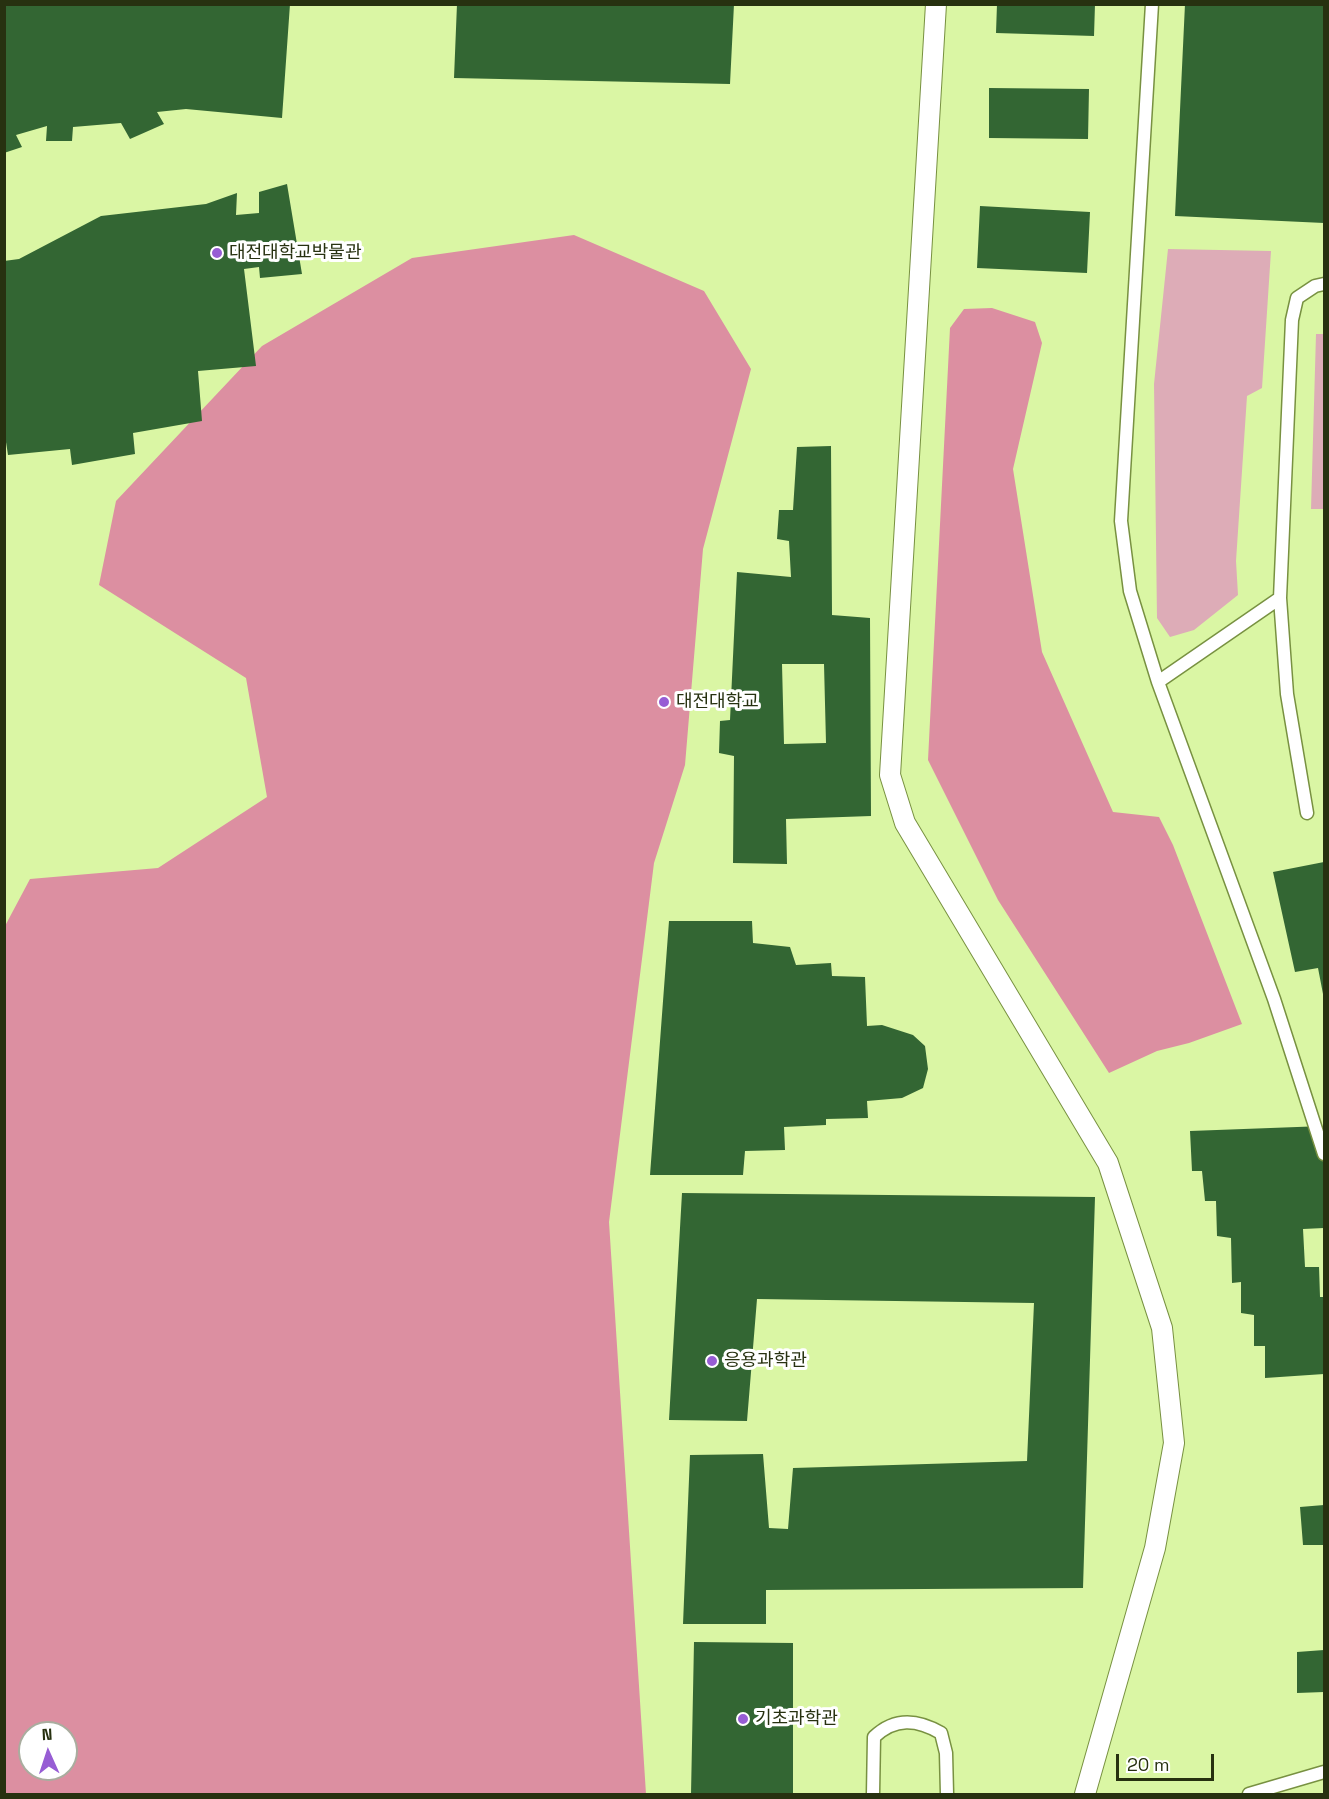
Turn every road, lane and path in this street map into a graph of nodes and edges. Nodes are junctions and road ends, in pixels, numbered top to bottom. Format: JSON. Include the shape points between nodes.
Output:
{"nodes":[{"id":1,"x":936,"y":4,"type":"edge"},
{"id":2,"x":1152,"y":4,"type":"edge"},
{"id":3,"x":1324,"y":284,"type":"edge"},
{"id":4,"x":1280,"y":598,"type":"junction"},
{"id":5,"x":1158,"y":682,"type":"junction"},
{"id":6,"x":1307,"y":813,"type":"dead end"},
{"id":7,"x":1324,"y":1154,"type":"edge"},
{"id":8,"x":1324,"y":1772,"type":"edge"},
{"id":9,"x":873,"y":1794,"type":"edge"},
{"id":10,"x":947,"y":1794,"type":"edge"},
{"id":11,"x":1085,"y":1794,"type":"edge"},
{"id":12,"x":1249,"y":1794,"type":"edge"}],
"edges":[{"from":1,"to":11,"type":"street","via":[[890,775],[905,823],[1108,1163],[1162,1328],[1174,1443],[1155,1548]]},
{"from":2,"to":5,"type":"lane","via":[[1121,521],[1130,591]]},
{"from":3,"to":4,"type":"lane","via":[[1297,298],[1292,320]]},
{"from":4,"to":5,"type":"lane"},
{"from":4,"to":6,"type":"lane","via":[[1287,694]]},
{"from":5,"to":7,"type":"lane","via":[[1275,999]]},
{"from":8,"to":12,"type":"lane"},
{"from":9,"to":10,"type":"lane","via":[[874,1737],[887,1725],[922,1722],[941,1733]]}]}
